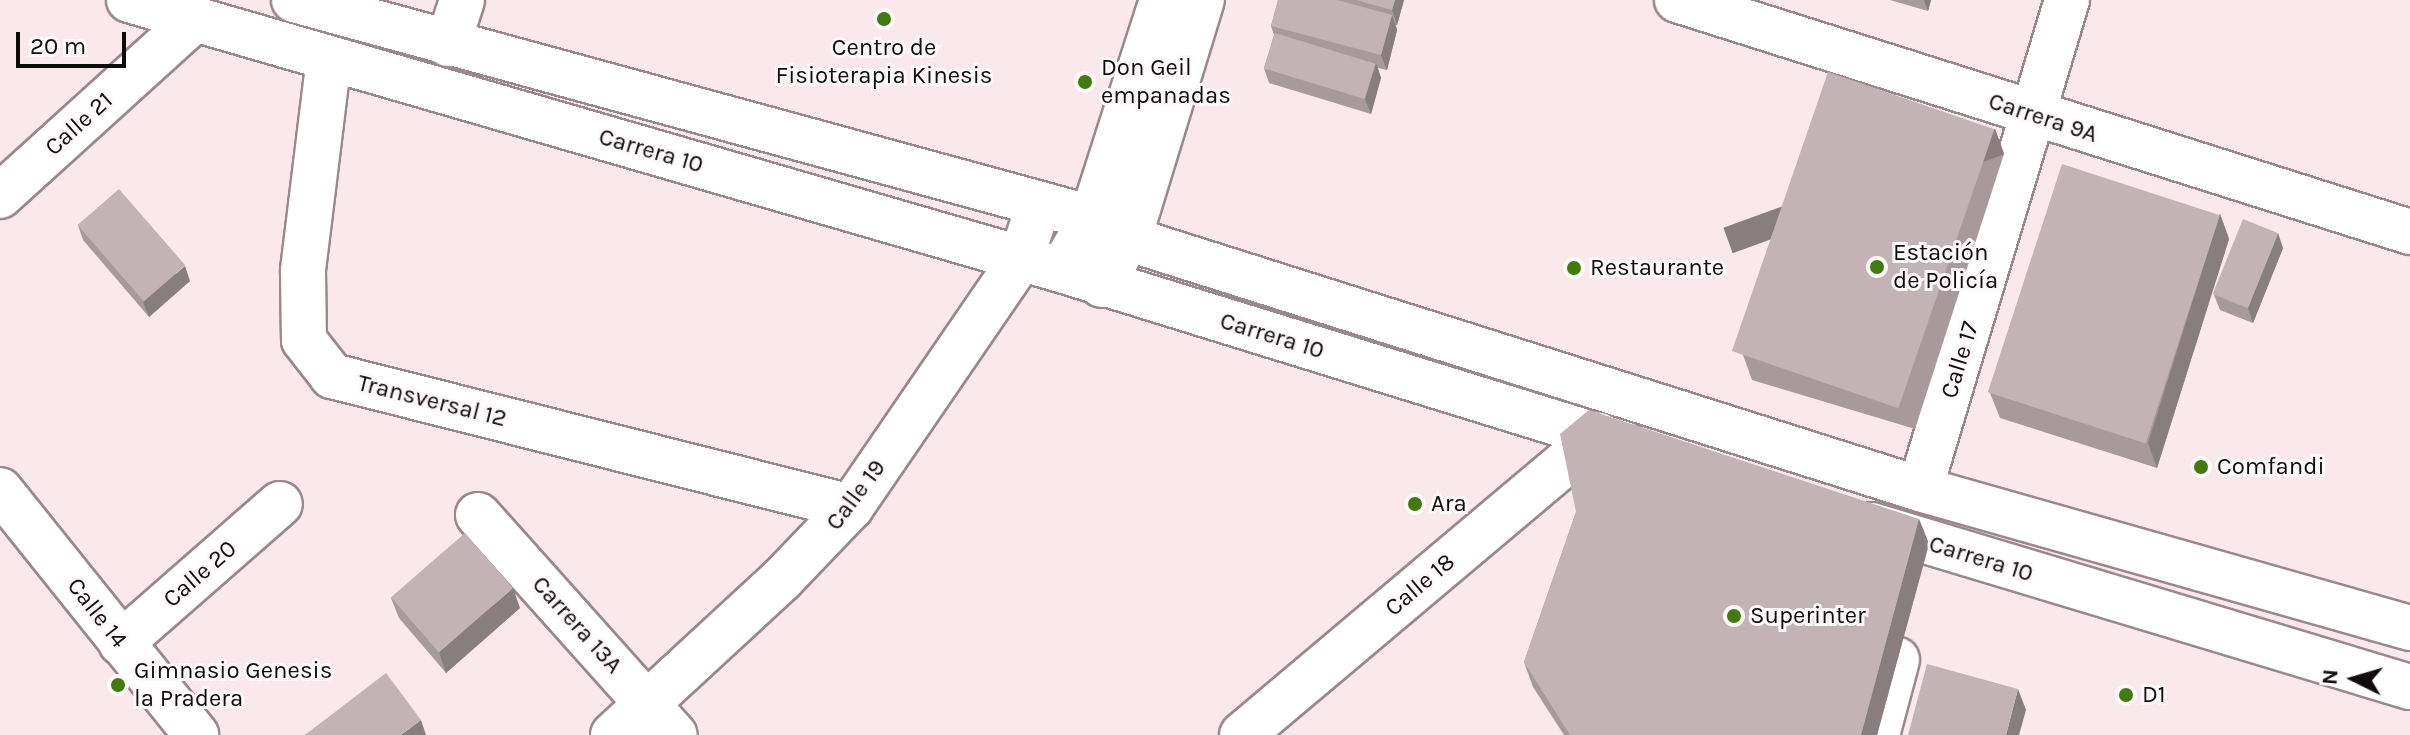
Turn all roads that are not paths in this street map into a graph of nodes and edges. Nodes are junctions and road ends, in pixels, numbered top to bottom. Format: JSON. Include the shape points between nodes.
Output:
{"nodes":[{"id":1,"x":129,"y":0,"type":"edge"},
{"id":2,"x":294,"y":0,"type":"edge"},
{"id":3,"x":462,"y":0,"type":"edge"},
{"id":4,"x":1162,"y":0,"type":"edge"},
{"id":5,"x":1202,"y":0,"type":"edge"},
{"id":6,"x":1677,"y":0,"type":"edge"},
{"id":7,"x":2067,"y":0,"type":"edge"},
{"id":8,"x":194,"y":20,"type":"junction"},
{"id":9,"x":448,"y":44,"type":"junction"},
{"id":10,"x":322,"y":56,"type":"junction"},
{"id":11,"x":2035,"y":116,"type":"junction"},
{"id":12,"x":0,"y":196,"type":"edge"},
{"id":13,"x":1038,"y":207,"type":"junction"},
{"id":14,"x":1111,"y":227,"type":"junction"},
{"id":15,"x":2410,"y":232,"type":"edge"},
{"id":16,"x":1041,"y":265,"type":"junction"},
{"id":17,"x":1102,"y":285,"type":"junction"},
{"id":18,"x":1584,"y":447,"type":"junction"},
{"id":19,"x":1658,"y":455,"type":"edge"},
{"id":20,"x":1920,"y":489,"type":"junction"},
{"id":21,"x":1,"y":493,"type":"edge"},
{"id":22,"x":1583,"y":500,"type":"edge"},
{"id":23,"x":280,"y":504,"type":"dead end"},
{"id":24,"x":851,"y":507,"type":"junction"},
{"id":25,"x":1838,"y":514,"type":"edge"},
{"id":26,"x":478,"y":515,"type":"dead end"},
{"id":27,"x":1929,"y":544,"type":"junction"},
{"id":28,"x":2410,"y":628,"type":"edge"},
{"id":29,"x":121,"y":643,"type":"junction"},
{"id":30,"x":2410,"y":687,"type":"edge"},
{"id":31,"x":647,"y":702,"type":"junction"},
{"id":32,"x":181,"y":729,"type":"edge"},
{"id":33,"x":613,"y":735,"type":"edge"},
{"id":34,"x":675,"y":735,"type":"edge"},
{"id":35,"x":1242,"y":735,"type":"edge"},
{"id":36,"x":1877,"y":735,"type":"edge"}],
"edges":[{"from":1,"to":8,"type":"street","name":"Carrera 10"},
{"from":2,"to":9,"type":"street","name":"Carrera 10"},
{"from":3,"to":9,"type":"street"},
{"from":4,"to":14,"type":"street","name":"Calle 19"},
{"from":5,"to":14,"type":"street","name":"Calle 19"},
{"from":6,"to":11,"type":"street","name":"Carrera 9A"},
{"from":7,"to":11,"type":"street","name":"Calle 17"},
{"from":8,"to":10,"type":"street","name":"Carrera 10"},
{"from":8,"to":12,"type":"street","name":"Calle 21"},
{"from":9,"to":13,"type":"street","name":"Carrera 10"},
{"from":10,"to":16,"type":"street","name":"Carrera 10"},
{"from":10,"to":24,"type":"street","name":"Transversal 12","via":[[303,271],[304,340],[332,376]]},
{"from":11,"to":15,"type":"street","name":"Carrera 9A"},
{"from":11,"to":20,"type":"street","name":"Calle 17"},
{"from":13,"to":14,"type":"street","name":"Carrera 10"},
{"from":13,"to":16,"type":"street","name":"Calle 19"},
{"from":14,"to":16,"type":"street","name":"Calle 19"},
{"from":14,"to":17,"type":"street","name":"Calle 19"},
{"from":14,"to":20,"type":"street","name":"Carrera 10"},
{"from":16,"to":17,"type":"street","name":"Carrera 10"},
{"from":16,"to":24,"type":"street","name":"Calle 19"},
{"from":17,"to":18,"type":"street","name":"Carrera 10"},
{"from":18,"to":19,"type":"street","name":"Carrera 10"},
{"from":18,"to":22,"type":"street"},
{"from":18,"to":35,"type":"street","name":"Calle 18"},
{"from":20,"to":28,"type":"street","name":"Carrera 10"},
{"from":21,"to":29,"type":"street","name":"Calle 14"},
{"from":23,"to":29,"type":"street","name":"Calle 20"},
{"from":24,"to":31,"type":"street","name":"Calle 19","via":[[782,579]]},
{"from":25,"to":27,"type":"street","name":"Carrera 10"},
{"from":26,"to":31,"type":"street","name":"Carrera 13A"},
{"from":27,"to":30,"type":"street","name":"Carrera 10"},
{"from":27,"to":36,"type":"street"},
{"from":29,"to":32,"type":"street","name":"Calle 14"},
{"from":31,"to":33,"type":"street","name":"Calle 19"},
{"from":31,"to":34,"type":"street","name":"Carrera 13A"}]}
